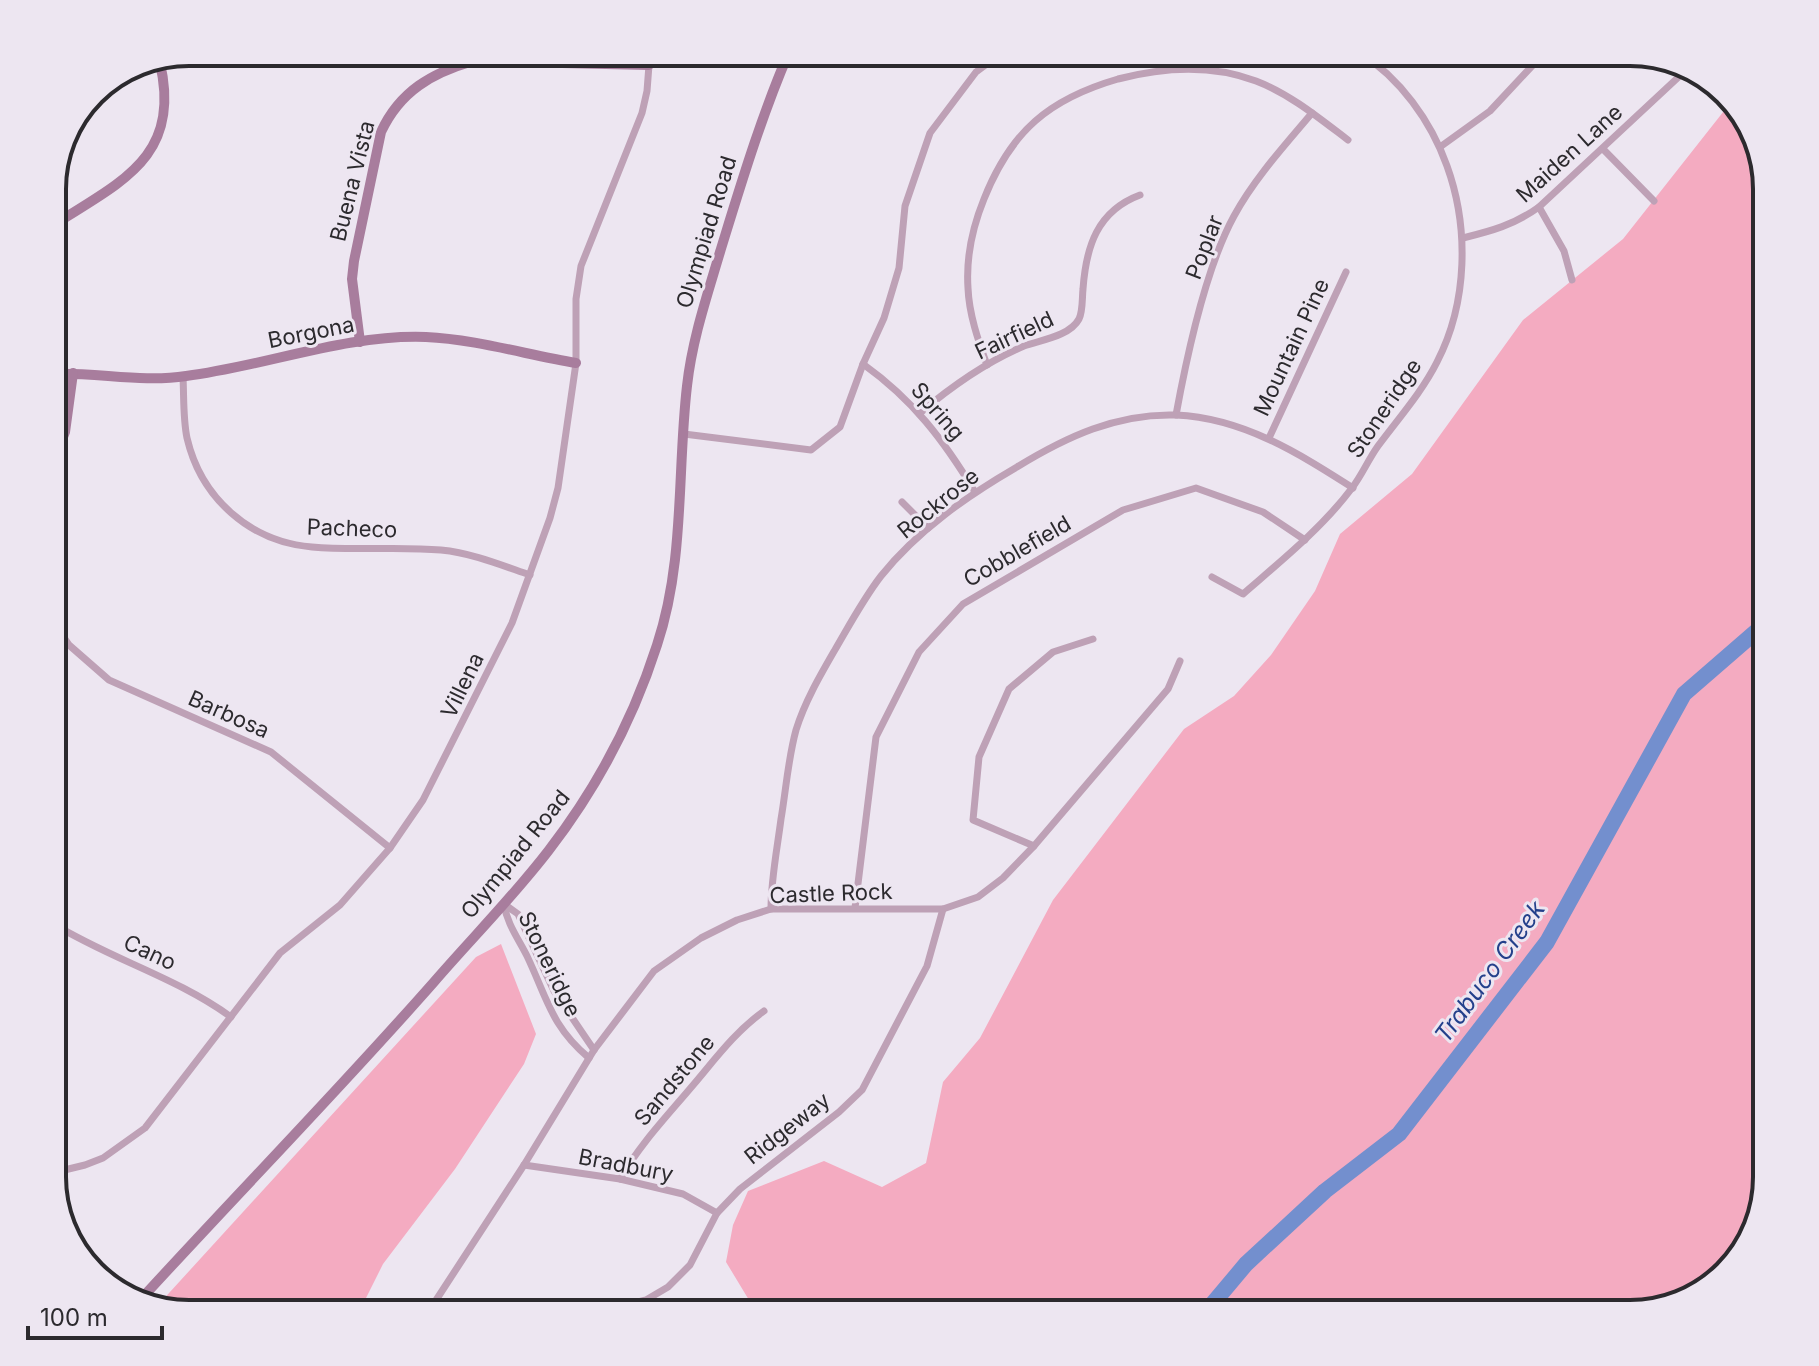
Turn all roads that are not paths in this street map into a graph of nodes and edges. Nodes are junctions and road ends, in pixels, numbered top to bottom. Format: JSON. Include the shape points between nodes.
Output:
{"nodes":[{"id":1,"x":456,"y":66,"type":"edge"},
{"id":2,"x":649,"y":66,"type":"edge"},
{"id":3,"x":783,"y":66,"type":"edge"},
{"id":4,"x":984,"y":66,"type":"edge"},
{"id":5,"x":1379,"y":66,"type":"edge"},
{"id":6,"x":1532,"y":66,"type":"edge"},
{"id":7,"x":162,"y":69,"type":"edge"},
{"id":8,"x":1678,"y":77,"type":"edge"},
{"id":9,"x":1312,"y":113,"type":"junction"},
{"id":10,"x":1348,"y":140,"type":"dead end"},
{"id":11,"x":1440,"y":147,"type":"junction"},
{"id":12,"x":1603,"y":149,"type":"junction"},
{"id":13,"x":1140,"y":195,"type":"dead end"},
{"id":14,"x":1654,"y":201,"type":"dead end"},
{"id":15,"x":1539,"y":207,"type":"junction"},
{"id":16,"x":66,"y":217,"type":"edge"},
{"id":17,"x":1463,"y":238,"type":"junction"},
{"id":18,"x":1346,"y":272,"type":"dead end"},
{"id":19,"x":1572,"y":280,"type":"dead end"},
{"id":20,"x":360,"y":342,"type":"junction"},
{"id":21,"x":576,"y":363,"type":"junction"},
{"id":22,"x":863,"y":364,"type":"junction"},
{"id":23,"x":987,"y":365,"type":"junction"},
{"id":24,"x":66,"y":373,"type":"edge"},
{"id":25,"x":73,"y":373,"type":"junction"},
{"id":26,"x":183,"y":377,"type":"junction"},
{"id":27,"x":920,"y":413,"type":"junction"},
{"id":28,"x":1176,"y":415,"type":"junction"},
{"id":29,"x":66,"y":425,"type":"edge"},
{"id":30,"x":684,"y":434,"type":"junction"},
{"id":31,"x":1269,"y":438,"type":"junction"},
{"id":32,"x":1353,"y":488,"type":"junction"},
{"id":33,"x":975,"y":492,"type":"junction"},
{"id":34,"x":902,"y":502,"type":"dead end"},
{"id":35,"x":928,"y":528,"type":"junction"},
{"id":36,"x":1305,"y":540,"type":"junction"},
{"id":37,"x":530,"y":575,"type":"junction"},
{"id":38,"x":1212,"y":577,"type":"dead end"},
{"id":39,"x":1093,"y":639,"type":"dead end"},
{"id":40,"x":66,"y":641,"type":"edge"},
{"id":41,"x":1180,"y":661,"type":"dead end"},
{"id":42,"x":1034,"y":846,"type":"junction"},
{"id":43,"x":390,"y":848,"type":"junction"},
{"id":44,"x":504,"y":904,"type":"junction"},
{"id":45,"x":855,"y":908,"type":"junction"},
{"id":46,"x":771,"y":909,"type":"junction"},
{"id":47,"x":943,"y":909,"type":"junction"},
{"id":48,"x":66,"y":932,"type":"edge"},
{"id":49,"x":530,"y":936,"type":"junction"},
{"id":50,"x":520,"y":942,"type":"junction"},
{"id":51,"x":764,"y":1011,"type":"dead end"},
{"id":52,"x":231,"y":1017,"type":"junction"},
{"id":53,"x":577,"y":1026,"type":"junction"},
{"id":54,"x":566,"y":1036,"type":"junction"},
{"id":55,"x":594,"y":1050,"type":"junction"},
{"id":56,"x":589,"y":1058,"type":"junction"},
{"id":57,"x":524,"y":1165,"type":"junction"},
{"id":58,"x":66,"y":1169,"type":"edge"},
{"id":59,"x":620,"y":1179,"type":"junction"},
{"id":60,"x":717,"y":1213,"type":"junction"},
{"id":61,"x":148,"y":1292,"type":"edge"},
{"id":62,"x":436,"y":1300,"type":"edge"},
{"id":63,"x":646,"y":1300,"type":"edge"}],
"edges":[{"from":1,"to":20,"type":"main road","name":"Buena Vista","via":[[424,80],[404,97],[381,132],[352,279]]},
{"from":2,"to":21,"type":"street","name":"Villena","via":[[639,123],[581,266]]},
{"from":3,"to":30,"type":"main road","name":"Olympiad Road","via":[[763,113],[696,335]]},
{"from":4,"to":22,"type":"street","via":[[930,133],[905,206],[899,268]]},
{"from":5,"to":11,"type":"street","name":"Stoneridge","via":[[1421,112]]},
{"from":6,"to":11,"type":"street","via":[[1490,111]]},
{"from":7,"to":16,"type":"main road","via":[[163,122],[150,151],[126,177]]},
{"from":8,"to":12,"type":"street","name":"Maiden Lane"},
{"from":9,"to":10,"type":"street"},
{"from":9,"to":23,"type":"street","via":[[1255,81],[1180,68],[1147,71],[1082,90],[1053,106],[1009,148],[979,212],[968,287]]},
{"from":9,"to":28,"type":"street","name":"Poplar","via":[[1226,232]]},
{"from":11,"to":17,"type":"street","name":"Stoneridge","via":[[1455,188]]},
{"from":12,"to":14,"type":"street"},
{"from":12,"to":15,"type":"street","name":"Maiden Lane"},
{"from":13,"to":23,"type":"street","name":"Fairfield","via":[[1122,202],[1094,236],[1085,261],[1080,318],[1072,329]]},
{"from":15,"to":17,"type":"street","name":"Maiden Lane","via":[[1519,221]]},
{"from":15,"to":19,"type":"street","via":[[1564,251]]},
{"from":17,"to":32,"type":"street","name":"Stoneridge","via":[[1458,297],[1439,359]]},
{"from":18,"to":31,"type":"street","name":"Mountain Pine"},
{"from":20,"to":21,"type":"main road","name":"Borgona","via":[[427,337]]},
{"from":20,"to":26,"type":"main road","name":"Borgona"},
{"from":21,"to":37,"type":"street","name":"Villena","via":[[558,488]]},
{"from":22,"to":27,"type":"street","name":"Spring"},
{"from":22,"to":30,"type":"street","via":[[840,427],[811,450]]},
{"from":23,"to":27,"type":"street","name":"Fairfield"},
{"from":24,"to":25,"type":"main road","name":"Borgona"},
{"from":25,"to":26,"type":"main road","name":"Borgona"},
{"from":25,"to":29,"type":"main road"},
{"from":26,"to":37,"type":"street","name":"Pacheco","via":[[186,434],[198,472],[218,502],[258,532],[315,547],[444,550]]},
{"from":27,"to":33,"type":"street","name":"Spring"},
{"from":28,"to":31,"type":"street","name":"Rockrose","via":[[1224,422]]},
{"from":28,"to":33,"type":"street","name":"Rockrose","via":[[1088,430]]},
{"from":30,"to":44,"type":"main road","name":"Olympiad Road","via":[[671,590],[633,712],[567,826]]},
{"from":31,"to":32,"type":"street","name":"Rockrose"},
{"from":32,"to":36,"type":"street","name":"Stoneridge"},
{"from":33,"to":35,"type":"street","name":"Rockrose"},
{"from":34,"to":35,"type":"street"},
{"from":35,"to":46,"type":"street","name":"Rockrose","via":[[881,576],[807,703],[789,766]]},
{"from":36,"to":38,"type":"street","name":"Stoneridge","via":[[1243,594]]},
{"from":36,"to":45,"type":"street","name":"Cobblefield","via":[[1263,512],[1196,488],[1123,510],[963,604],[919,652],[876,737]]},
{"from":37,"to":43,"type":"street","name":"Villena","via":[[465,720],[423,800]]},
{"from":39,"to":42,"type":"street","via":[[1053,652],[1009,689],[979,757],[973,820]]},
{"from":40,"to":43,"type":"street","name":"Barbosa","via":[[109,680],[271,752]]},
{"from":41,"to":42,"type":"street","name":"Castle Rock","via":[[1168,689]]},
{"from":42,"to":47,"type":"street","name":"Castle Rock","via":[[978,897]]},
{"from":43,"to":52,"type":"street","name":"Villena","via":[[340,905],[280,953]]},
{"from":44,"to":49,"type":"street","name":"Stoneridge","via":[[518,914]]},
{"from":44,"to":50,"type":"street","name":"Stoneridge"},
{"from":44,"to":61,"type":"main road","name":"Olympiad Road"},
{"from":45,"to":46,"type":"street","name":"Castle Rock"},
{"from":45,"to":47,"type":"street","name":"Castle Rock"},
{"from":46,"to":55,"type":"street","name":"Castle Rock","via":[[701,938],[654,971]]},
{"from":47,"to":60,"type":"street","name":"Ridgeway","via":[[927,966],[862,1090]]},
{"from":48,"to":52,"type":"street","name":"Cano","via":[[201,995]]},
{"from":49,"to":50,"type":"street"},
{"from":49,"to":53,"type":"street","name":"Stoneridge","via":[[554,991]]},
{"from":50,"to":54,"type":"street","name":"Stoneridge"},
{"from":51,"to":59,"type":"street","name":"Sandstone","via":[[744,1025],[654,1130]]},
{"from":52,"to":58,"type":"street","name":"Villena","via":[[137,1134],[103,1158]]},
{"from":53,"to":54,"type":"street"},
{"from":53,"to":55,"type":"street","name":"Stoneridge"},
{"from":54,"to":56,"type":"street","name":"Stoneridge"},
{"from":55,"to":56,"type":"street","name":"Castle Rock"},
{"from":56,"to":57,"type":"street","name":"Castle Rock"},
{"from":57,"to":59,"type":"street","name":"Bradbury"},
{"from":57,"to":62,"type":"street","name":"Castle Rock"},
{"from":59,"to":60,"type":"street","name":"Bradbury","via":[[683,1194]]},
{"from":60,"to":63,"type":"street","name":"Ridgeway","via":[[690,1265]]}]}
